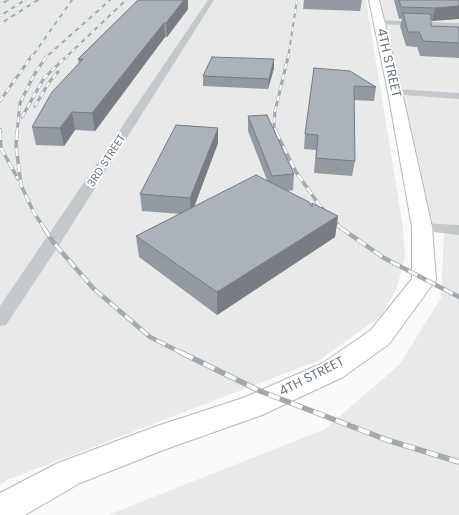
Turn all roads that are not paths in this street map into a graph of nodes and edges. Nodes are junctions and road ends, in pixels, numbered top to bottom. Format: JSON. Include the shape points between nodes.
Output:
{"nodes":[{"id":1,"x":211,"y":0,"type":"edge"},
{"id":2,"x":374,"y":0,"type":"edge"},
{"id":3,"x":378,"y":22,"type":"junction"},
{"id":4,"x":459,"y":25,"type":"edge"},
{"id":5,"x":395,"y":92,"type":"junction"},
{"id":6,"x":459,"y":96,"type":"edge"},
{"id":7,"x":422,"y":226,"type":"junction"},
{"id":8,"x":459,"y":230,"type":"edge"},
{"id":9,"x":0,"y":320,"type":"edge"},
{"id":10,"x":0,"y":512,"type":"edge"}],
"edges":[{"from":1,"to":9,"type":"street","name":"3RD STREET","via":[[58,236]]},
{"from":2,"to":3,"type":"main road","name":"4TH STREET"},
{"from":3,"to":4,"type":"street"},
{"from":3,"to":5,"type":"main road","name":"4TH STREET"},
{"from":5,"to":6,"type":"street"},
{"from":5,"to":7,"type":"main road","name":"4TH STREET"},
{"from":7,"to":8,"type":"street"},
{"from":7,"to":10,"type":"main road","name":"4TH STREET","via":[[424,280],[380,337],[333,370],[252,407],[157,438],[69,473]]}]}
